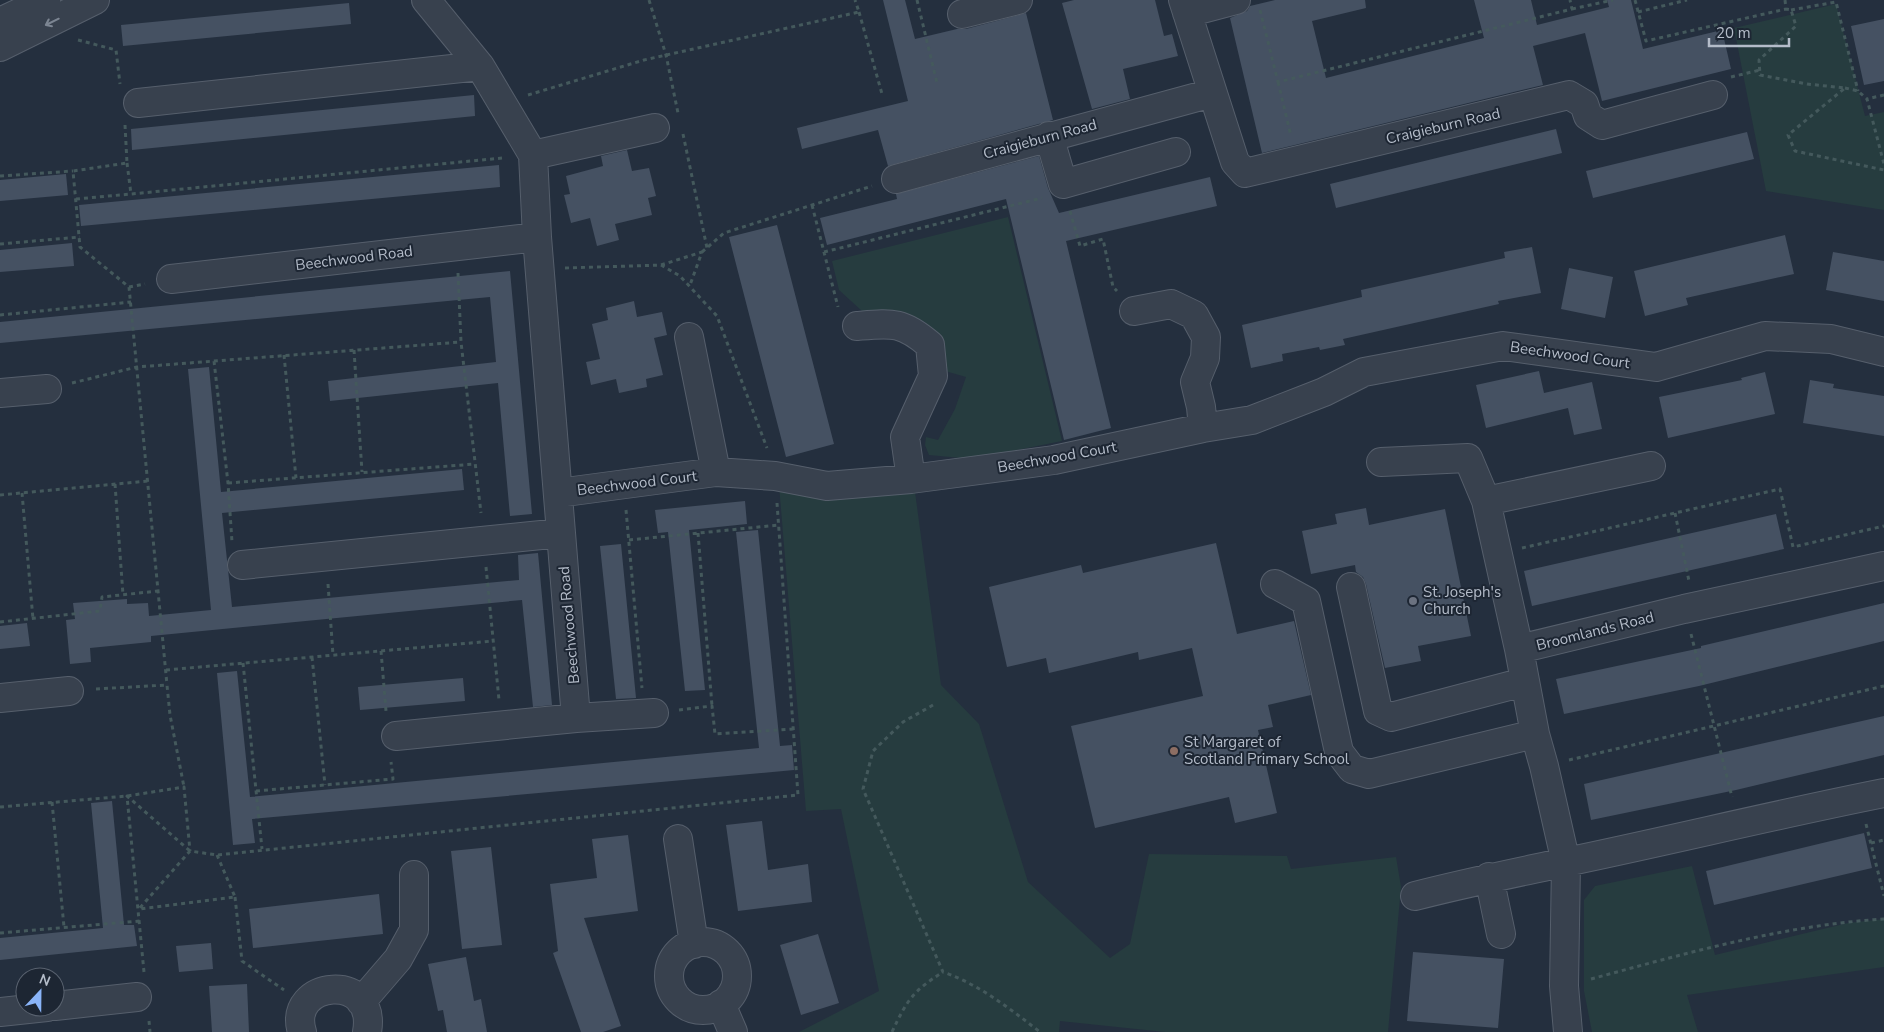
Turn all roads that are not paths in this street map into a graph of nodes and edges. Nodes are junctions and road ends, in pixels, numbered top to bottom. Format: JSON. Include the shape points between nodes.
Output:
{"nodes":[{"id":1,"x":46,"y":0,"type":"edge"},
{"id":2,"x":96,"y":0,"type":"edge"},
{"id":3,"x":426,"y":0,"type":"edge"},
{"id":4,"x":1018,"y":0,"type":"edge"},
{"id":5,"x":1248,"y":5,"type":"edge"},
{"id":6,"x":1185,"y":6,"type":"edge"},
{"id":7,"x":962,"y":14,"type":"dead end"},
{"id":8,"x":0,"y":41,"type":"edge"},
{"id":9,"x":480,"y":66,"type":"junction"},
{"id":10,"x":1212,"y":93,"type":"junction"},
{"id":11,"x":1713,"y":95,"type":"dead end"},
{"id":12,"x":128,"y":102,"type":"road end"},
{"id":13,"x":656,"y":128,"type":"dead end"},
{"id":14,"x":1049,"y":136,"type":"junction"},
{"id":15,"x":1176,"y":152,"type":"dead end"},
{"id":16,"x":533,"y":155,"type":"junction"},
{"id":17,"x":896,"y":179,"type":"road end"},
{"id":18,"x":537,"y":237,"type":"junction"},
{"id":19,"x":171,"y":279,"type":"dead end"},
{"id":20,"x":1134,"y":311,"type":"road end"},
{"id":21,"x":857,"y":326,"type":"road end"},
{"id":22,"x":689,"y":336,"type":"dead end"},
{"id":23,"x":1884,"y":352,"type":"edge"},
{"id":24,"x":47,"y":389,"type":"road end"},
{"id":25,"x":0,"y":393,"type":"edge"},
{"id":26,"x":1203,"y":428,"type":"junction"},
{"id":27,"x":1381,"y":462,"type":"dead end"},
{"id":28,"x":1652,"y":466,"type":"dead end"},
{"id":29,"x":716,"y":472,"type":"junction"},
{"id":30,"x":911,"y":479,"type":"junction"},
{"id":31,"x":558,"y":493,"type":"junction"},
{"id":32,"x":1486,"y":501,"type":"junction"},
{"id":33,"x":561,"y":533,"type":"junction"},
{"id":34,"x":242,"y":565,"type":"road end"},
{"id":35,"x":1884,"y":566,"type":"edge"},
{"id":36,"x":1275,"y":584,"type":"dead end"},
{"id":37,"x":1351,"y":587,"type":"dead end"},
{"id":38,"x":1519,"y":649,"type":"junction"},
{"id":39,"x":1524,"y":682,"type":"junction"},
{"id":40,"x":69,"y":691,"type":"road end"},
{"id":41,"x":0,"y":698,"type":"edge"},
{"id":42,"x":649,"y":713,"type":"road end"},
{"id":43,"x":576,"y":718,"type":"junction"},
{"id":44,"x":1535,"y":734,"type":"junction"},
{"id":45,"x":391,"y":736,"type":"road end"},
{"id":46,"x":1872,"y":795,"type":"edge"},
{"id":47,"x":678,"y":839,"type":"dead end"},
{"id":48,"x":1566,"y":862,"type":"junction"},
{"id":49,"x":414,"y":875,"type":"dead end"},
{"id":50,"x":1489,"y":877,"type":"junction"},
{"id":51,"x":1415,"y":896,"type":"dead end"},
{"id":52,"x":1501,"y":934,"type":"dead end"},
{"id":53,"x":694,"y":944,"type":"junction"},
{"id":54,"x":138,"y":997,"type":"dead end"},
{"id":55,"x":362,"y":1002,"type":"junction"},
{"id":56,"x":721,"y":1004,"type":"junction"},
{"id":57,"x":65,"y":1005,"type":"edge"},
{"id":58,"x":15,"y":1010,"type":"edge"},
{"id":59,"x":0,"y":1012,"type":"edge"},
{"id":60,"x":304,"y":1019,"type":"edge"},
{"id":61,"x":367,"y":1032,"type":"edge"},
{"id":62,"x":733,"y":1032,"type":"edge"},
{"id":63,"x":1568,"y":1032,"type":"edge"}],
"edges":[{"from":1,"to":8,"type":"street"},
{"from":2,"to":8,"type":"street","one_way":true},
{"from":3,"to":9,"type":"street","name":"Beechwood Road"},
{"from":4,"to":7,"type":"street"},
{"from":5,"to":6,"type":"street","name":"Craigieburn Road"},
{"from":6,"to":10,"type":"street","name":"Craigieburn Road"},
{"from":9,"to":12,"type":"street"},
{"from":9,"to":16,"type":"street","name":"Beechwood Road"},
{"from":10,"to":11,"type":"street","name":"Craigieburn Road","via":[[1235,162],[1245,173],[1569,95],[1584,104],[1588,116],[1602,125]]},
{"from":10,"to":14,"type":"street","name":"Craigieburn Road"},
{"from":13,"to":16,"type":"street"},
{"from":14,"to":15,"type":"street","via":[[1064,188]]},
{"from":14,"to":17,"type":"street","name":"Craigieburn Road"},
{"from":16,"to":18,"type":"street","name":"Beechwood Road"},
{"from":18,"to":19,"type":"street","name":"Beechwood Road"},
{"from":18,"to":31,"type":"street","name":"Beechwood Road"},
{"from":20,"to":26,"type":"street","via":[[1171,304],[1194,315],[1206,338],[1205,358],[1195,382]]},
{"from":21,"to":30,"type":"street","via":[[890,323],[913,330],[930,345],[933,376],[905,437]]},
{"from":22,"to":29,"type":"street","name":"Beechwood Court"},
{"from":23,"to":26,"type":"street","name":"Beechwood Court","via":[[1831,340],[1766,336],[1656,367],[1503,346],[1364,372],[1324,392],[1252,420]]},
{"from":24,"to":25,"type":"street"},
{"from":26,"to":30,"type":"street","name":"Beechwood Court","via":[[1054,460]]},
{"from":27,"to":32,"type":"street","via":[[1468,458]]},
{"from":28,"to":32,"type":"street"},
{"from":29,"to":30,"type":"street","name":"Beechwood Court","via":[[775,476],[826,486]]},
{"from":29,"to":31,"type":"street","name":"Beechwood Court"},
{"from":31,"to":33,"type":"street","name":"Beechwood Road"},
{"from":32,"to":38,"type":"street"},
{"from":33,"to":34,"type":"street"},
{"from":33,"to":43,"type":"street","name":"Beechwood Road"},
{"from":35,"to":38,"type":"street","name":"Broomlands Road"},
{"from":36,"to":44,"type":"street","via":[[1306,602],[1340,752],[1352,769],[1368,774]]},
{"from":37,"to":39,"type":"street","via":[[1378,711],[1392,718]]},
{"from":38,"to":39,"type":"street","name":"Broomlands Road"},
{"from":39,"to":44,"type":"street","name":"Broomlands Road"},
{"from":40,"to":41,"type":"street"},
{"from":42,"to":43,"type":"street"},
{"from":43,"to":45,"type":"street"},
{"from":44,"to":48,"type":"street","name":"Broomlands Road"},
{"from":46,"to":48,"type":"street"},
{"from":47,"to":53,"type":"street"},
{"from":48,"to":50,"type":"street"},
{"from":48,"to":63,"type":"street","name":"Broomlands Road","via":[[1564,986]]},
{"from":49,"to":55,"type":"street","via":[[414,930],[398,959]]},
{"from":50,"to":51,"type":"street"},
{"from":50,"to":52,"type":"street"},
{"from":53,"to":56,"type":"street","via":[[712,943],[722,948],[735,965],[735,987]]},
{"from":53,"to":56,"type":"street","via":[[680,950],[674,959],[669,981],[673,991],[680,1000],[700,1009],[711,1009]]},
{"from":54,"to":57,"type":"street"},
{"from":55,"to":60,"type":"street","via":[[348,992],[322,991],[312,997]]},
{"from":55,"to":61,"type":"street"},
{"from":56,"to":62,"type":"street"},
{"from":58,"to":59,"type":"street"}]}
